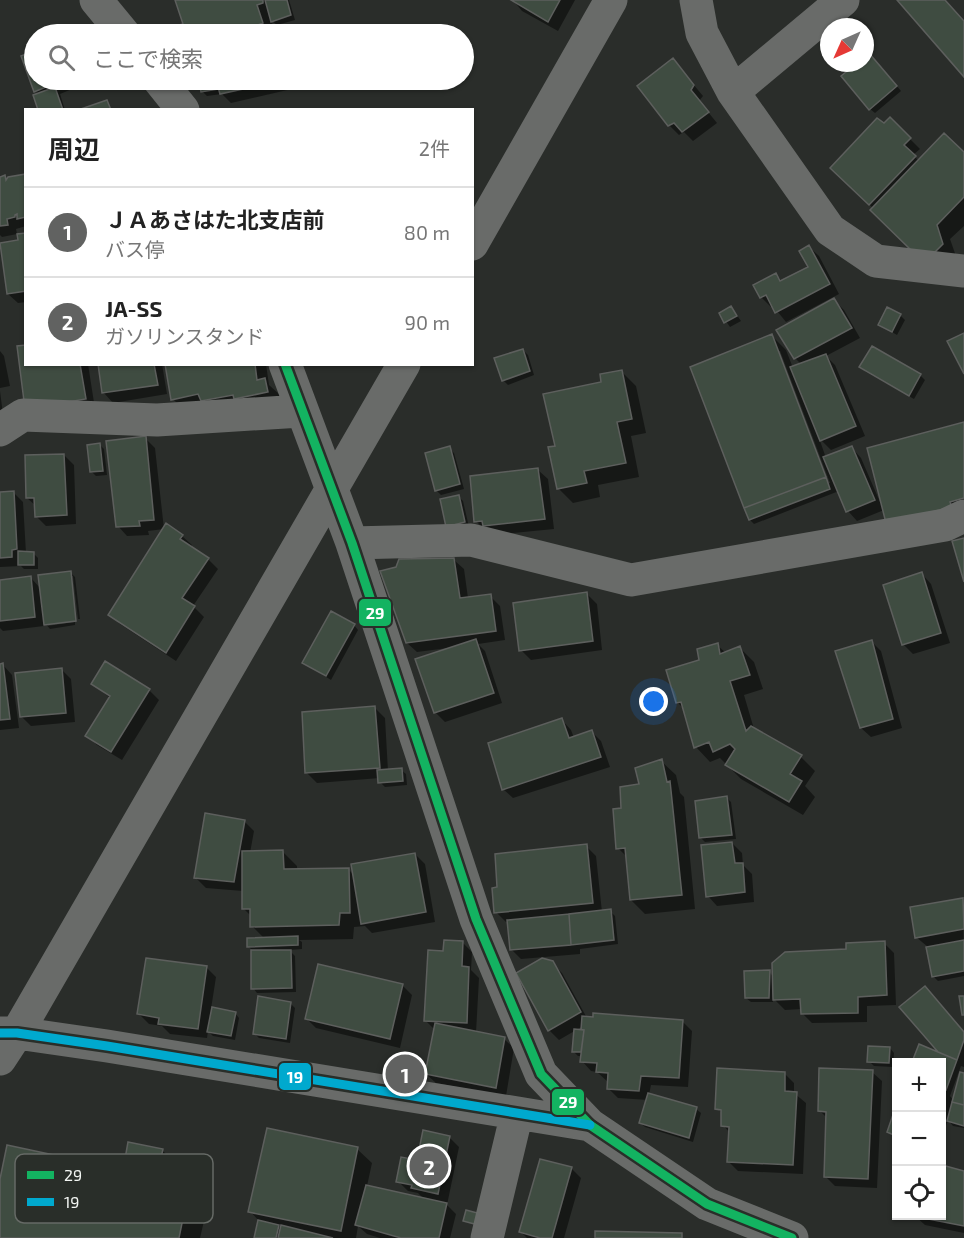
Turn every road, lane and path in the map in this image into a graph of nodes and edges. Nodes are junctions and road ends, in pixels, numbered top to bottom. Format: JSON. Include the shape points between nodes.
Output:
{"nodes":[{"id":1,"x":96,"y":0,"type":"edge"},
{"id":2,"x":611,"y":0,"type":"edge"},
{"id":3,"x":696,"y":0,"type":"edge"},
{"id":4,"x":843,"y":0,"type":"edge"},
{"id":5,"x":115,"y":24,"type":"edge"},
{"id":6,"x":167,"y":90,"type":"edge"},
{"id":7,"x":733,"y":92,"type":"junction"},
{"id":8,"x":181,"y":108,"type":"edge"},
{"id":9,"x":474,"y":240,"type":"edge"},
{"id":10,"x":964,"y":271,"type":"edge"},
{"id":11,"x":286,"y":366,"type":"edge"},
{"id":12,"x":403,"y":366,"type":"edge"},
{"id":13,"x":301,"y":411,"type":"junction"},
{"id":14,"x":0,"y":430,"type":"edge"},
{"id":15,"x":332,"y":491,"type":"junction"},
{"id":16,"x":964,"y":516,"type":"edge"},
{"id":17,"x":351,"y":543,"type":"junction"},
{"id":18,"x":6,"y":1042,"type":"edge"},
{"id":19,"x":517,"y":1113,"type":"junction"},
{"id":20,"x":590,"y":1125,"type":"junction"},
{"id":21,"x":487,"y":1238,"type":"edge"},
{"id":22,"x":792,"y":1238,"type":"edge"}],
"edges":[{"from":1,"to":5,"type":"street"},
{"from":2,"to":9,"type":"street"},
{"from":3,"to":7,"type":"street","via":[[702,33]]},
{"from":4,"to":7,"type":"street"},
{"from":6,"to":8,"type":"street"},
{"from":7,"to":10,"type":"street","via":[[830,230],[876,261]]},
{"from":11,"to":13,"type":"street"},
{"from":12,"to":15,"type":"street"},
{"from":13,"to":14,"type":"street","via":[[157,420],[23,415]]},
{"from":13,"to":15,"type":"street"},
{"from":15,"to":17,"type":"street"},
{"from":15,"to":18,"type":"street"},
{"from":16,"to":17,"type":"street","via":[[945,525],[631,580],[471,540]]},
{"from":17,"to":20,"type":"street","via":[[476,919],[515,1015],[541,1074]]},
{"from":18,"to":19,"type":"street","via":[[107,1046]]},
{"from":19,"to":20,"type":"street"},
{"from":19,"to":21,"type":"street"},
{"from":20,"to":22,"type":"street","via":[[707,1204]]}]}
